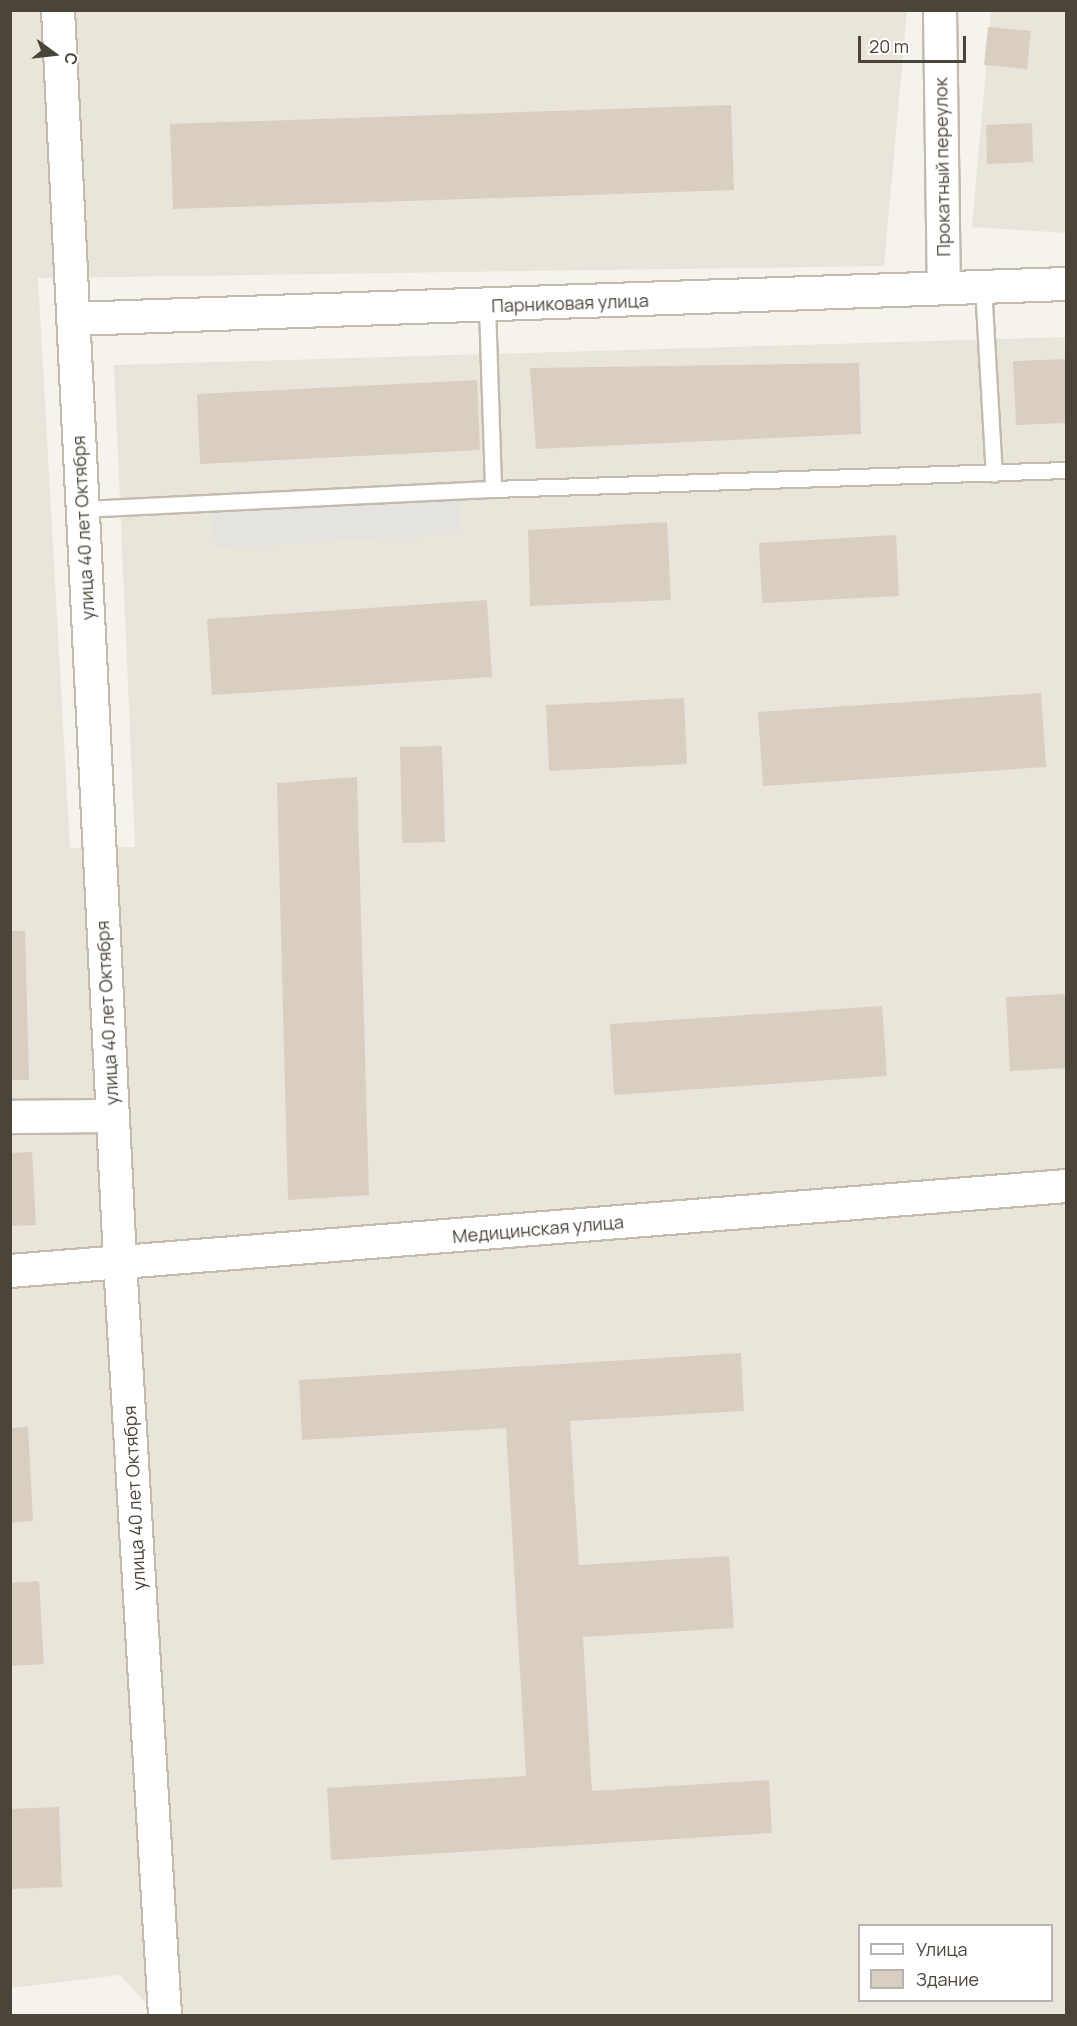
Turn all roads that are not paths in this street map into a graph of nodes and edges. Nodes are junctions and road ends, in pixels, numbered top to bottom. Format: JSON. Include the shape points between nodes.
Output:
{"nodes":[{"id":1,"x":58,"y":10,"type":"edge"},
{"id":2,"x":940,"y":10,"type":"edge"},
{"id":3,"x":1066,"y":284,"type":"edge"},
{"id":4,"x":983,"y":286,"type":"junction"},
{"id":5,"x":944,"y":287,"type":"junction"},
{"id":6,"x":487,"y":306,"type":"junction"},
{"id":7,"x":73,"y":319,"type":"junction"},
{"id":8,"x":1066,"y":470,"type":"edge"},
{"id":9,"x":994,"y":474,"type":"junction"},
{"id":10,"x":493,"y":489,"type":"junction"},
{"id":11,"x":82,"y":509,"type":"junction"},
{"id":12,"x":112,"y":1116,"type":"junction"},
{"id":13,"x":10,"y":1117,"type":"edge"},
{"id":14,"x":1066,"y":1186,"type":"edge"},
{"id":15,"x":120,"y":1262,"type":"junction"},
{"id":16,"x":10,"y":1271,"type":"edge"},
{"id":17,"x":165,"y":2016,"type":"edge"}],
"edges":[{"from":1,"to":7,"type":"street","name":"улица 40 лет Октября"},
{"from":2,"to":5,"type":"street","name":"Прокатный переулок"},
{"from":3,"to":4,"type":"street","name":"Парниковая улица"},
{"from":4,"to":5,"type":"street","name":"Парниковая улица"},
{"from":4,"to":9,"type":"lane"},
{"from":5,"to":6,"type":"street","name":"Парниковая улица"},
{"from":6,"to":7,"type":"street","name":"Парниковая улица"},
{"from":6,"to":10,"type":"lane"},
{"from":7,"to":11,"type":"street","name":"улица 40 лет Октября"},
{"from":8,"to":9,"type":"lane"},
{"from":9,"to":10,"type":"lane"},
{"from":10,"to":11,"type":"lane"},
{"from":11,"to":12,"type":"street","name":"улица 40 лет Октября"},
{"from":12,"to":13,"type":"street"},
{"from":12,"to":15,"type":"street","name":"улица 40 лет Октября"},
{"from":14,"to":15,"type":"street","name":"Медицинская улица"},
{"from":15,"to":16,"type":"street","name":"Медицинская улица"},
{"from":15,"to":17,"type":"street","name":"улица 40 лет Октября"}]}
